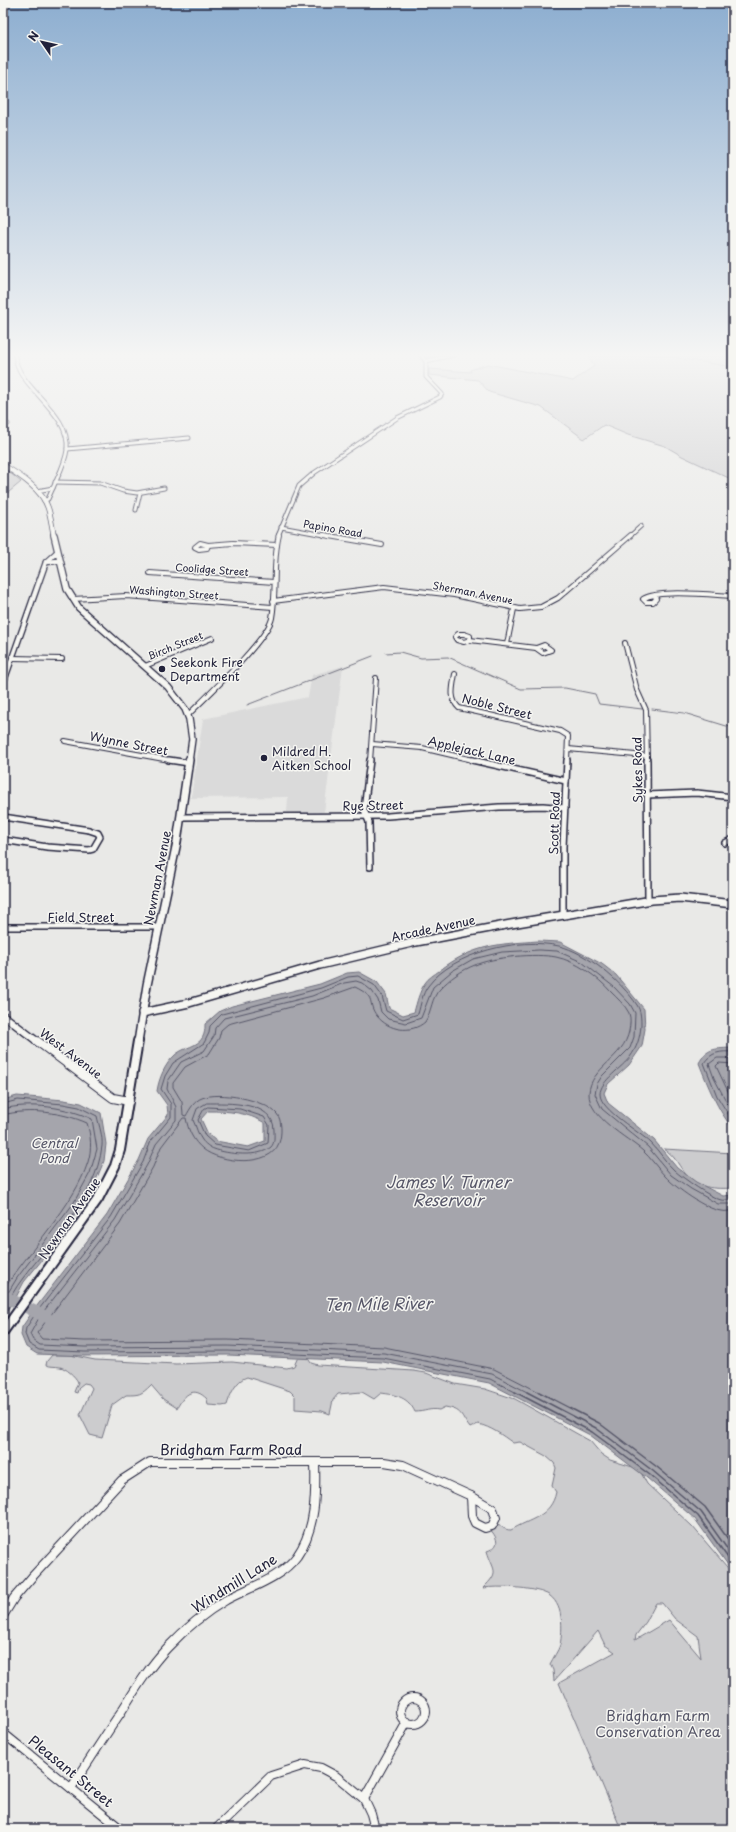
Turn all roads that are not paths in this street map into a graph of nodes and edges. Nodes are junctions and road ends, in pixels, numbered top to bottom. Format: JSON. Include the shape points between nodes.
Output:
{"nodes":[{"id":1,"x":65,"y":440,"type":"edge"},
{"id":2,"x":161,"y":440,"type":"edge"},
{"id":3,"x":363,"y":440,"type":"edge"},
{"id":4,"x":67,"y":449,"type":"junction"},
{"id":5,"x":3,"y":465,"type":"edge"},
{"id":6,"x":55,"y":482,"type":"junction"},
{"id":7,"x":53,"y":488,"type":"junction"},
{"id":8,"x":164,"y":488,"type":"dead end"},
{"id":9,"x":37,"y":491,"type":"junction"},
{"id":10,"x":140,"y":493,"type":"junction"},
{"id":11,"x":44,"y":501,"type":"junction"},
{"id":12,"x":136,"y":510,"type":"dead end"},
{"id":13,"x":642,"y":526,"type":"dead end"},
{"id":14,"x":281,"y":527,"type":"junction"},
{"id":15,"x":208,"y":545,"type":"dead end"},
{"id":16,"x":277,"y":545,"type":"junction"},
{"id":17,"x":382,"y":545,"type":"dead end"},
{"id":18,"x":58,"y":552,"type":"junction"},
{"id":19,"x":46,"y":562,"type":"junction"},
{"id":20,"x":60,"y":563,"type":"junction"},
{"id":21,"x":44,"y":568,"type":"junction"},
{"id":22,"x":150,"y":573,"type":"dead end"},
{"id":23,"x":274,"y":582,"type":"junction"},
{"id":24,"x":655,"y":595,"type":"dead end"},
{"id":25,"x":733,"y":596,"type":"edge"},
{"id":26,"x":73,"y":598,"type":"junction"},
{"id":27,"x":273,"y":601,"type":"junction"},
{"id":28,"x":273,"y":607,"type":"junction"},
{"id":29,"x":514,"y":609,"type":"junction"},
{"id":30,"x":212,"y":638,"type":"dead end"},
{"id":31,"x":470,"y":640,"type":"dead end"},
{"id":32,"x":625,"y":643,"type":"dead end"},
{"id":33,"x":507,"y":644,"type":"junction"},
{"id":34,"x":536,"y":648,"type":"dead end"},
{"id":35,"x":12,"y":658,"type":"junction"},
{"id":36,"x":62,"y":659,"type":"dead end"},
{"id":37,"x":145,"y":666,"type":"junction"},
{"id":38,"x":455,"y":674,"type":"dead end"},
{"id":39,"x":376,"y":678,"type":"dead end"},
{"id":40,"x":3,"y":684,"type":"edge"},
{"id":41,"x":188,"y":715,"type":"junction"},
{"id":42,"x":566,"y":734,"type":"joint"},
{"id":43,"x":65,"y":741,"type":"dead end"},
{"id":44,"x":372,"y":744,"type":"junction"},
{"id":45,"x":568,"y":749,"type":"junction"},
{"id":46,"x":647,"y":756,"type":"junction"},
{"id":47,"x":189,"y":764,"type":"junction"},
{"id":48,"x":566,"y":781,"type":"junction"},
{"id":49,"x":647,"y":795,"type":"junction"},
{"id":50,"x":733,"y":797,"type":"edge"},
{"id":51,"x":565,"y":808,"type":"junction"},
{"id":52,"x":366,"y":816,"type":"junction"},
{"id":53,"x":3,"y":817,"type":"edge"},
{"id":54,"x":181,"y":817,"type":"junction"},
{"id":55,"x":733,"y":839,"type":"edge"},
{"id":56,"x":3,"y":840,"type":"edge"},
{"id":57,"x":725,"y":844,"type":"dead end"},
{"id":58,"x":370,"y":867,"type":"dead end"},
{"id":59,"x":648,"y":900,"type":"junction"},
{"id":60,"x":733,"y":904,"type":"edge"},
{"id":61,"x":563,"y":914,"type":"junction"},
{"id":62,"x":3,"y":927,"type":"edge"},
{"id":63,"x":160,"y":927,"type":"junction"},
{"id":64,"x":142,"y":1013,"type":"junction"},
{"id":65,"x":3,"y":1015,"type":"edge"},
{"id":66,"x":130,"y":1101,"type":"junction"},
{"id":67,"x":3,"y":1332,"type":"edge"},
{"id":68,"x":315,"y":1462,"type":"junction"},
{"id":69,"x":471,"y":1496,"type":"dead end"},
{"id":70,"x":3,"y":1616,"type":"edge"},
{"id":71,"x":407,"y":1722,"type":"dead end"},
{"id":72,"x":3,"y":1733,"type":"edge"},
{"id":73,"x":71,"y":1788,"type":"junction"},
{"id":74,"x":364,"y":1799,"type":"junction"},
{"id":75,"x":122,"y":1829,"type":"edge"},
{"id":76,"x":216,"y":1829,"type":"edge"},
{"id":77,"x":375,"y":1829,"type":"edge"}],
"edges":[{"from":1,"to":4,"type":"street"},
{"from":2,"to":4,"type":"street"},
{"from":3,"to":14,"type":"street","via":[[312,474],[299,486]]},
{"from":4,"to":6,"type":"street"},
{"from":5,"to":9,"type":"main road","name":"Newman Avenue"},
{"from":6,"to":7,"type":"street"},
{"from":6,"to":10,"type":"street","via":[[103,484],[126,492]]},
{"from":7,"to":9,"type":"street"},
{"from":7,"to":11,"type":"street","via":[[48,499]]},
{"from":8,"to":10,"type":"street"},
{"from":9,"to":11,"type":"main road","name":"Newman Avenue"},
{"from":10,"to":12,"type":"street"},
{"from":11,"to":18,"type":"main road","name":"Newman Avenue","via":[[52,518]]},
{"from":13,"to":29,"type":"street","name":"Sherman Avenue","via":[[550,604],[533,609]]},
{"from":14,"to":16,"type":"street"},
{"from":14,"to":17,"type":"street","name":"Papino Road"},
{"from":15,"to":16,"type":"street"},
{"from":16,"to":23,"type":"street"},
{"from":18,"to":19,"type":"street"},
{"from":18,"to":20,"type":"main road","name":"Newman Avenue"},
{"from":19,"to":20,"type":"street"},
{"from":19,"to":21,"type":"street"},
{"from":20,"to":21,"type":"street"},
{"from":20,"to":26,"type":"main road","name":"Newman Avenue"},
{"from":21,"to":35,"type":"street"},
{"from":22,"to":23,"type":"street","name":"Coolidge Street"},
{"from":23,"to":27,"type":"street"},
{"from":24,"to":25,"type":"street"},
{"from":26,"to":28,"type":"street","name":"Washington Street","via":[[114,596]]},
{"from":26,"to":37,"type":"main road","name":"Newman Avenue","via":[[80,609]]},
{"from":27,"to":28,"type":"street"},
{"from":27,"to":29,"type":"street","name":"Sherman Avenue","via":[[384,587],[454,595]]},
{"from":28,"to":41,"type":"street","via":[[272,619],[251,650]]},
{"from":29,"to":33,"type":"street"},
{"from":30,"to":37,"type":"street","name":"Birch Street"},
{"from":31,"to":33,"type":"street"},
{"from":32,"to":46,"type":"street","name":"Sykes Road","via":[[637,690],[646,710]]},
{"from":33,"to":34,"type":"street"},
{"from":35,"to":36,"type":"street"},
{"from":35,"to":40,"type":"street"},
{"from":37,"to":41,"type":"main road","name":"Newman Avenue","via":[[168,687]]},
{"from":38,"to":42,"type":"street","name":"Noble Street","via":[[452,703],[459,708]]},
{"from":39,"to":44,"type":"street"},
{"from":41,"to":47,"type":"main road","name":"Newman Avenue","via":[[192,739]]},
{"from":42,"to":45,"type":"street","name":"Scott Road"},
{"from":43,"to":47,"type":"street","name":"Wynne Street"},
{"from":44,"to":48,"type":"street","name":"Applejack Lane","via":[[422,748]]},
{"from":44,"to":52,"type":"street","via":[[364,810]]},
{"from":45,"to":46,"type":"street"},
{"from":45,"to":48,"type":"street","name":"Scott Road"},
{"from":46,"to":49,"type":"street","name":"Sykes Road"},
{"from":47,"to":54,"type":"main road","name":"Newman Avenue"},
{"from":48,"to":51,"type":"street","name":"Scott Road"},
{"from":49,"to":50,"type":"street","via":[[697,793]]},
{"from":49,"to":59,"type":"street","name":"Sykes Road"},
{"from":51,"to":52,"type":"street","name":"Rye Street","via":[[516,805],[422,814]]},
{"from":51,"to":61,"type":"street","name":"Scott Road"},
{"from":52,"to":54,"type":"street","name":"Rye Street"},
{"from":52,"to":58,"type":"street","via":[[369,822]]},
{"from":53,"to":56,"type":"street","via":[[98,833],[100,837],[93,849],[89,850]]},
{"from":54,"to":63,"type":"main road","name":"Newman Avenue"},
{"from":55,"to":57,"type":"street"},
{"from":59,"to":60,"type":"main road","name":"Arcade Avenue","via":[[680,898]]},
{"from":59,"to":61,"type":"main road","name":"Arcade Avenue"},
{"from":61,"to":64,"type":"main road","name":"Arcade Avenue","via":[[367,954],[166,1009]]},
{"from":62,"to":63,"type":"street","name":"Field Street"},
{"from":63,"to":64,"type":"main road","name":"Newman Avenue"},
{"from":64,"to":66,"type":"main road","name":"Newman Avenue"},
{"from":65,"to":66,"type":"street","name":"West Avenue","via":[[113,1098]]},
{"from":66,"to":67,"type":"main road","name":"Newman Avenue","via":[[118,1156],[108,1182],[91,1210]]},
{"from":68,"to":69,"type":"street","name":"Bridgham Farm Road","via":[[384,1462],[403,1465]]},
{"from":68,"to":70,"type":"street","name":"Bridgham Farm Road","via":[[150,1462],[122,1480],[14,1598]]},
{"from":68,"to":73,"type":"street","name":"Windmill Lane","via":[[314,1509],[306,1540],[297,1556],[275,1576],[218,1605],[178,1637],[152,1664]]},
{"from":71,"to":74,"type":"street"},
{"from":72,"to":73,"type":"street","name":"Pleasant Street"},
{"from":73,"to":75,"type":"street","name":"Pleasant Street"},
{"from":74,"to":76,"type":"street","via":[[336,1776],[321,1768],[305,1765],[271,1776]]},
{"from":74,"to":77,"type":"street"}]}
